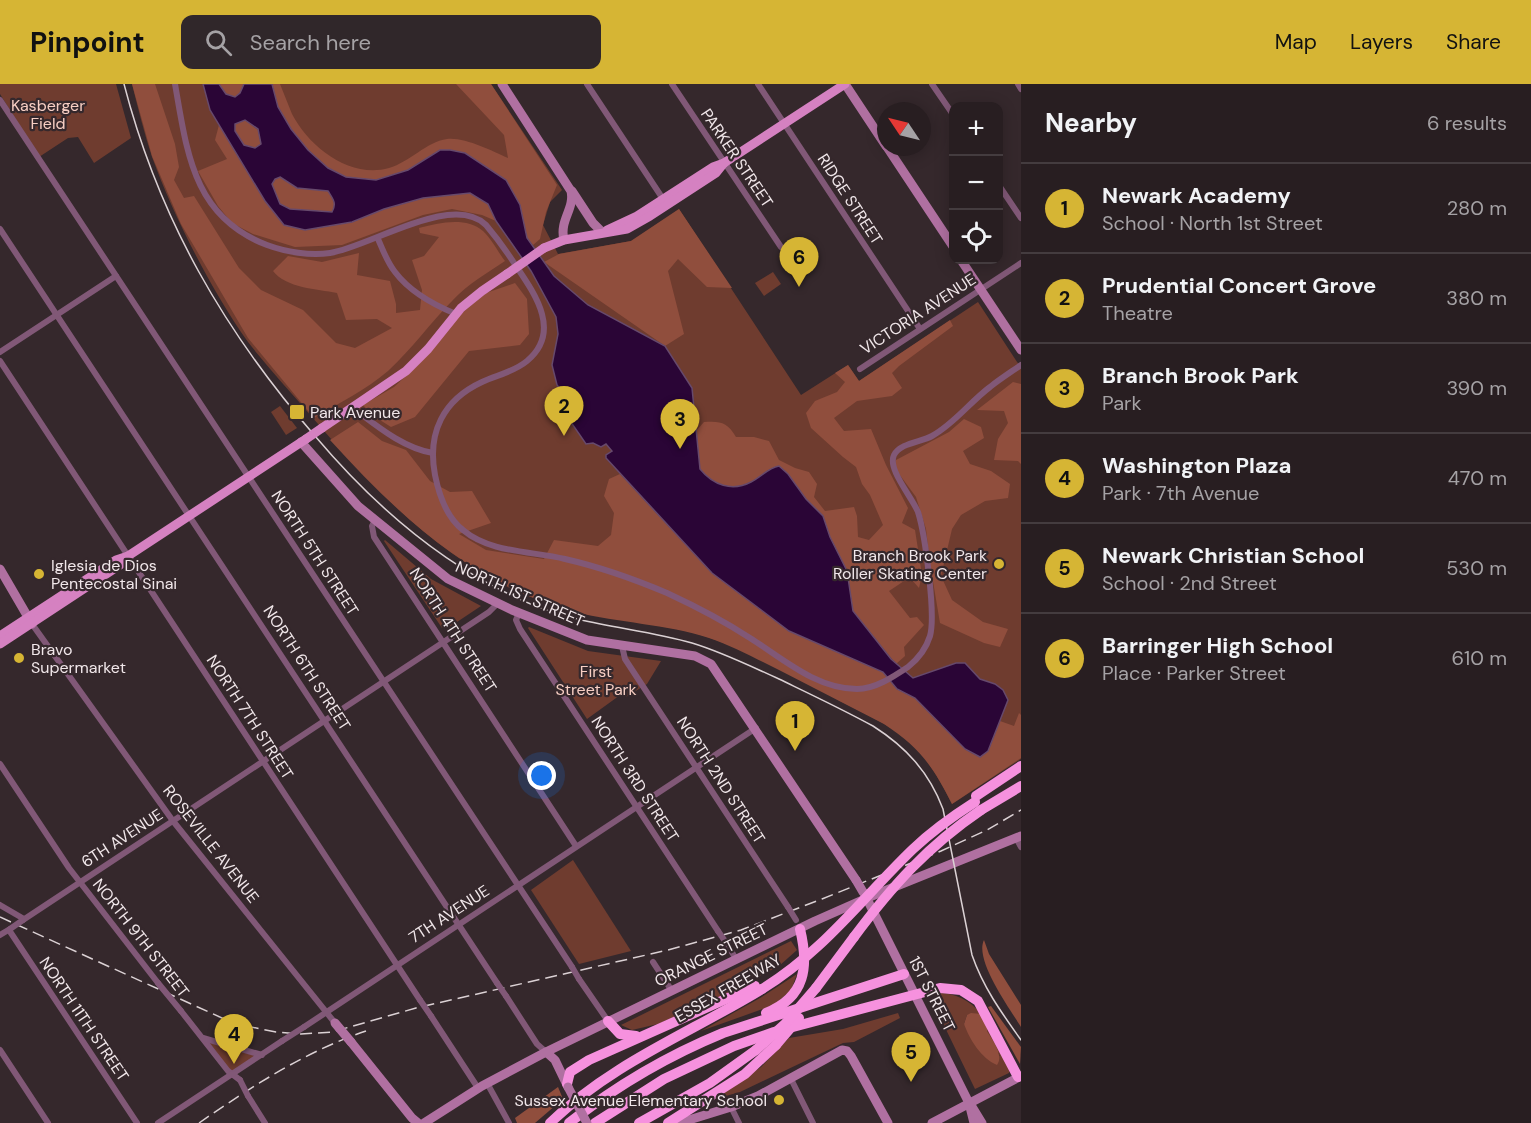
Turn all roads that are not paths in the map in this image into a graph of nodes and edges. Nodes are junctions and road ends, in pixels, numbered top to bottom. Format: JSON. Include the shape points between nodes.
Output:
{"nodes":[{"id":1,"x":175,"y":84,"type":"edge"},
{"id":2,"x":501,"y":84,"type":"edge"},
{"id":3,"x":587,"y":84,"type":"edge"},
{"id":4,"x":672,"y":84,"type":"edge"},
{"id":5,"x":758,"y":84,"type":"edge"},
{"id":6,"x":845,"y":84,"type":"edge"},
{"id":7,"x":933,"y":84,"type":"edge"},
{"id":8,"x":1018,"y":84,"type":"edge"},
{"id":9,"x":1021,"y":88,"type":"edge"},
{"id":10,"x":0,"y":100,"type":"edge"},
{"id":11,"x":949,"y":108,"type":"edge"},
{"id":12,"x":784,"y":124,"type":"junction"},
{"id":13,"x":877,"y":132,"type":"edge"},
{"id":14,"x":893,"y":156,"type":"edge"},
{"id":15,"x":724,"y":164,"type":"junction"},
{"id":16,"x":570,"y":188,"type":"junction"},
{"id":17,"x":1003,"y":190,"type":"edge"},
{"id":18,"x":665,"y":202,"type":"junction"},
{"id":19,"x":1021,"y":218,"type":"edge"},
{"id":20,"x":0,"y":229,"type":"edge"},
{"id":21,"x":602,"y":232,"type":"junction"},
{"id":22,"x":378,"y":239,"type":"junction"},
{"id":23,"x":564,"y":240,"type":"junction"},
{"id":24,"x":949,"y":240,"type":"edge"},
{"id":25,"x":781,"y":247,"type":"dead end"},
{"id":26,"x":1021,"y":263,"type":"edge"},
{"id":27,"x":964,"y":264,"type":"edge"},
{"id":28,"x":116,"y":276,"type":"junction"},
{"id":29,"x":981,"y":289,"type":"junction"},
{"id":30,"x":456,"y":314,"type":"junction"},
{"id":31,"x":57,"y":315,"type":"junction"},
{"id":32,"x":920,"y":329,"type":"junction"},
{"id":33,"x":1021,"y":350,"type":"edge"},
{"id":34,"x":0,"y":352,"type":"edge"},
{"id":35,"x":0,"y":361,"type":"edge"},
{"id":36,"x":1021,"y":365,"type":"edge"},
{"id":37,"x":860,"y":369,"type":"dead end"},
{"id":38,"x":353,"y":408,"type":"junction"},
{"id":39,"x":303,"y":440,"type":"junction"},
{"id":40,"x":433,"y":453,"type":"junction"},
{"id":41,"x":249,"y":476,"type":"junction"},
{"id":42,"x":189,"y":516,"type":"junction"},
{"id":43,"x":375,"y":520,"type":"junction"},
{"id":44,"x":128,"y":556,"type":"junction"},
{"id":45,"x":0,"y":569,"type":"edge"},
{"id":46,"x":498,"y":603,"type":"junction"},
{"id":47,"x":519,"y":613,"type":"junction"},
{"id":48,"x":30,"y":621,"type":"junction"},
{"id":49,"x":0,"y":636,"type":"edge"},
{"id":50,"x":443,"y":642,"type":"junction"},
{"id":51,"x":0,"y":644,"type":"edge"},
{"id":52,"x":622,"y":646,"type":"junction"},
{"id":53,"x":384,"y":682,"type":"junction"},
{"id":54,"x":324,"y":721,"type":"junction"},
{"id":55,"x":756,"y":728,"type":"junction"},
{"id":56,"x":263,"y":761,"type":"junction"},
{"id":57,"x":0,"y":764,"type":"edge"},
{"id":58,"x":1021,"y":766,"type":"edge"},
{"id":59,"x":696,"y":767,"type":"junction"},
{"id":60,"x":1021,"y":774,"type":"edge"},
{"id":61,"x":1021,"y":786,"type":"edge"},
{"id":62,"x":977,"y":802,"type":"junction"},
{"id":63,"x":637,"y":806,"type":"junction"},
{"id":64,"x":173,"y":821,"type":"junction"},
{"id":65,"x":1018,"y":837,"type":"edge"},
{"id":66,"x":576,"y":846,"type":"junction"},
{"id":67,"x":1021,"y":847,"type":"edge"},
{"id":68,"x":80,"y":883,"type":"junction"},
{"id":69,"x":518,"y":885,"type":"junction"},
{"id":70,"x":865,"y":895,"type":"junction"},
{"id":71,"x":0,"y":905,"type":"edge"},
{"id":72,"x":24,"y":920,"type":"junction"},
{"id":73,"x":458,"y":924,"type":"junction"},
{"id":74,"x":798,"y":924,"type":"junction"},
{"id":75,"x":9,"y":929,"type":"junction"},
{"id":76,"x":0,"y":935,"type":"edge"},
{"id":77,"x":736,"y":959,"type":"junction"},
{"id":78,"x":653,"y":962,"type":"dead end"},
{"id":79,"x":397,"y":965,"type":"junction"},
{"id":80,"x":904,"y":974,"type":"junction"},
{"id":81,"x":758,"y":987,"type":"junction"},
{"id":82,"x":816,"y":988,"type":"junction"},
{"id":83,"x":672,"y":991,"type":"junction"},
{"id":84,"x":915,"y":994,"type":"junction"},
{"id":85,"x":326,"y":1012,"type":"junction"},
{"id":86,"x":608,"y":1021,"type":"junction"},
{"id":87,"x":335,"y":1023,"type":"joint"},
{"id":88,"x":723,"y":1033,"type":"junction"},
{"id":89,"x":646,"y":1034,"type":"junction"},
{"id":90,"x":203,"y":1038,"type":"junction"},
{"id":91,"x":0,"y":1050,"type":"edge"},
{"id":92,"x":546,"y":1052,"type":"junction"},
{"id":93,"x":262,"y":1055,"type":"junction"},
{"id":94,"x":232,"y":1074,"type":"junction"},
{"id":95,"x":1019,"y":1076,"type":"edge"},
{"id":96,"x":791,"y":1079,"type":"junction"},
{"id":97,"x":487,"y":1083,"type":"junction"},
{"id":98,"x":568,"y":1085,"type":"junction"},
{"id":99,"x":478,"y":1088,"type":"junction"},
{"id":100,"x":969,"y":1103,"type":"junction"},
{"id":101,"x":731,"y":1107,"type":"junction"},
{"id":102,"x":48,"y":1123,"type":"edge"},
{"id":103,"x":137,"y":1123,"type":"edge"},
{"id":104,"x":158,"y":1123,"type":"edge"},
{"id":105,"x":265,"y":1123,"type":"edge"},
{"id":106,"x":418,"y":1123,"type":"edge"},
{"id":107,"x":424,"y":1123,"type":"edge"},
{"id":108,"x":509,"y":1123,"type":"edge"},
{"id":109,"x":550,"y":1123,"type":"edge"},
{"id":110,"x":568,"y":1123,"type":"edge"},
{"id":111,"x":587,"y":1123,"type":"edge"},
{"id":112,"x":595,"y":1123,"type":"edge"},
{"id":113,"x":639,"y":1123,"type":"edge"},
{"id":114,"x":668,"y":1123,"type":"edge"},
{"id":115,"x":679,"y":1123,"type":"edge"},
{"id":116,"x":739,"y":1123,"type":"edge"},
{"id":117,"x":813,"y":1123,"type":"edge"},
{"id":118,"x":888,"y":1123,"type":"edge"},
{"id":119,"x":932,"y":1123,"type":"edge"},
{"id":120,"x":975,"y":1123,"type":"edge"},
{"id":121,"x":982,"y":1123,"type":"edge"}],
"edges":[{"from":1,"to":22,"type":"street","via":[[194,171],[216,211],[232,228],[271,246],[311,253],[336,252]]},
{"from":2,"to":16,"type":"main road"},
{"from":3,"to":18,"type":"street"},
{"from":4,"to":15,"type":"street","name":"PARKER STREET"},
{"from":5,"to":12,"type":"street","name":"RIDGE STREET"},
{"from":6,"to":12,"type":"main road"},
{"from":6,"to":13,"type":"main road"},
{"from":7,"to":11,"type":"street"},
{"from":8,"to":9,"type":"street"},
{"from":10,"to":28,"type":"street","name":"NORTH 5TH STREET"},
{"from":12,"to":15,"type":"main road"},
{"from":12,"to":32,"type":"street","name":"RIDGE STREET"},
{"from":14,"to":24,"type":"main road"},
{"from":15,"to":18,"type":"main road","via":[[716,173]]},
{"from":15,"to":25,"type":"street","name":"PARKER STREET"},
{"from":16,"to":21,"type":"main road"},
{"from":16,"to":23,"type":"main road","via":[[572,199],[563,224]]},
{"from":17,"to":19,"type":"street"},
{"from":18,"to":21,"type":"main road"},
{"from":20,"to":31,"type":"street","name":"NORTH 6TH STREET"},
{"from":21,"to":23,"type":"main road"},
{"from":22,"to":30,"type":"street","via":[[393,269],[407,285]]},
{"from":22,"to":40,"type":"street","via":[[440,216],[480,220],[526,281],[542,314],[544,333],[534,355],[516,368],[474,386],[451,403],[438,424]]},
{"from":23,"to":30,"type":"main road","bridge":true,"via":[[507,274]]},
{"from":26,"to":29,"type":"street","name":"VICTORIA AVENUE"},
{"from":27,"to":29,"type":"main road"},
{"from":28,"to":31,"type":"street"},
{"from":28,"to":41,"type":"street","name":"NORTH 5TH STREET"},
{"from":29,"to":32,"type":"street","name":"VICTORIA AVENUE"},
{"from":29,"to":33,"type":"main road"},
{"from":30,"to":38,"type":"main road","via":[[412,366]]},
{"from":31,"to":34,"type":"street"},
{"from":31,"to":42,"type":"street","name":"NORTH 6TH STREET"},
{"from":32,"to":37,"type":"street","name":"VICTORIA AVENUE"},
{"from":35,"to":44,"type":"street","name":"NORTH 7TH STREET"},
{"from":36,"to":40,"type":"street","via":[[990,386],[939,432],[900,449],[894,456],[893,469],[921,521],[932,611],[929,639],[910,665],[869,688],[843,688],[822,682],[712,615],[645,584],[571,560],[475,538],[456,524],[445,506]]},
{"from":38,"to":39,"type":"main road","bridge":true},
{"from":38,"to":40,"type":"street","via":[[406,444]]},
{"from":39,"to":41,"type":"main road"},
{"from":39,"to":43,"type":"main road","via":[[355,503]]},
{"from":41,"to":42,"type":"main road"},
{"from":41,"to":53,"type":"street","name":"NORTH 5TH STREET"},
{"from":42,"to":44,"type":"main road"},
{"from":42,"to":54,"type":"street","name":"NORTH 6TH STREET"},
{"from":43,"to":46,"type":"main road","name":"NORTH 1ST STREET","via":[[445,577]]},
{"from":43,"to":50,"type":"street","name":"NORTH 4TH STREET","via":[[374,537]]},
{"from":44,"to":48,"type":"main road","via":[[120,565]]},
{"from":44,"to":56,"type":"street","name":"NORTH 7TH STREET"},
{"from":45,"to":48,"type":"main road","name":"ROSEVILLE AVENUE"},
{"from":46,"to":47,"type":"main road","name":"NORTH 1ST STREET"},
{"from":46,"to":50,"type":"street","name":"6TH AVENUE"},
{"from":47,"to":52,"type":"main road","name":"NORTH 1ST STREET","via":[[582,639]]},
{"from":47,"to":63,"type":"street","name":"NORTH 3RD STREET","via":[[516,620],[520,629]]},
{"from":48,"to":49,"type":"main road"},
{"from":48,"to":51,"type":"main road"},
{"from":48,"to":64,"type":"street","name":"ROSEVILLE AVENUE"},
{"from":50,"to":53,"type":"street","name":"6TH AVENUE"},
{"from":50,"to":66,"type":"street","name":"NORTH 4TH STREET"},
{"from":52,"to":55,"type":"main road","name":"NORTH 1ST STREET","via":[[705,660],[717,670]]},
{"from":52,"to":59,"type":"street","name":"NORTH 2ND STREET","via":[[625,659]]},
{"from":53,"to":54,"type":"street","name":"6TH AVENUE"},
{"from":53,"to":69,"type":"street","name":"NORTH 5TH STREET"},
{"from":54,"to":56,"type":"street","name":"6TH AVENUE"},
{"from":54,"to":73,"type":"street","name":"NORTH 6TH STREET"},
{"from":55,"to":59,"type":"street","name":"7TH AVENUE"},
{"from":55,"to":70,"type":"main road","name":"NORTH 1ST STREET","bridge":true},
{"from":56,"to":64,"type":"street","name":"6TH AVENUE"},
{"from":56,"to":79,"type":"street","name":"NORTH 7TH STREET"},
{"from":57,"to":68,"type":"street","name":"NORTH 9TH STREET"},
{"from":58,"to":62,"type":"highway"},
{"from":59,"to":63,"type":"street","name":"7TH AVENUE"},
{"from":59,"to":74,"type":"street","name":"NORTH 2ND STREET","bridge":true},
{"from":60,"to":62,"type":"highway","name":"ESSEX FREEWAY"},
{"from":61,"to":62,"type":"highway","name":"ESSEX FREEWAY"},
{"from":62,"to":81,"type":"highway","name":"ESSEX FREEWAY","bridge":true,"via":[[921,842],[807,957]]},
{"from":62,"to":82,"type":"highway","name":"ESSEX FREEWAY","bridge":true,"via":[[907,871]]},
{"from":63,"to":66,"type":"street","name":"7TH AVENUE"},
{"from":63,"to":77,"type":"street","name":"NORTH 3RD STREET","bridge":true},
{"from":64,"to":68,"type":"street","name":"6TH AVENUE"},
{"from":64,"to":85,"type":"street","name":"ROSEVILLE AVENUE"},
{"from":65,"to":67,"type":"street"},
{"from":65,"to":70,"type":"main road","name":"ORANGE STREET"},
{"from":66,"to":69,"type":"street","name":"7TH AVENUE"},
{"from":68,"to":72,"type":"street","name":"6TH AVENUE"},
{"from":68,"to":90,"type":"street","name":"NORTH 9TH STREET","bridge":true},
{"from":69,"to":73,"type":"street","name":"7TH AVENUE"},
{"from":69,"to":86,"type":"street","name":"NORTH 5TH STREET","bridge":true},
{"from":70,"to":74,"type":"main road","name":"ORANGE STREET"},
{"from":70,"to":80,"type":"main road","name":"1ST STREET"},
{"from":71,"to":72,"type":"street"},
{"from":72,"to":75,"type":"street","name":"6TH AVENUE","bridge":true},
{"from":73,"to":79,"type":"street","name":"7TH AVENUE"},
{"from":73,"to":92,"type":"street","name":"NORTH 6TH STREET","bridge":true},
{"from":74,"to":77,"type":"main road","name":"ORANGE STREET"},
{"from":74,"to":88,"type":"highway","via":[[804,966],[794,995],[778,1008],[731,1026]]},
{"from":75,"to":76,"type":"street","name":"6TH AVENUE"},
{"from":75,"to":103,"type":"street","name":"NORTH 11TH STREET"},
{"from":77,"to":83,"type":"main road","name":"ORANGE STREET"},
{"from":78,"to":83,"type":"street"},
{"from":79,"to":85,"type":"street","name":"7TH AVENUE"},
{"from":79,"to":99,"type":"street","name":"NORTH 7TH STREET","bridge":true},
{"from":80,"to":84,"type":"main road","name":"1ST STREET"},
{"from":80,"to":88,"type":"highway"},
{"from":81,"to":89,"type":"highway"},
{"from":81,"to":109,"type":"highway","name":"ESSEX FREEWAY","via":[[621,1067]]},
{"from":82,"to":113,"type":"highway","name":"ESSEX FREEWAY","bridge":true,"via":[[756,1050],[710,1083]]},
{"from":82,"to":114,"type":"highway","bridge":true,"via":[[811,1002],[776,1046],[745,1074]]},
{"from":83,"to":86,"type":"main road","name":"ORANGE STREET"},
{"from":84,"to":95,"type":"highway","via":[[945,987],[974,998],[985,1010]]},
{"from":84,"to":100,"type":"main road","name":"1ST STREET"},
{"from":84,"to":112,"type":"highway","via":[[734,1046],[664,1079]]},
{"from":85,"to":87,"type":"street","name":"ROSEVILLE AVENUE"},
{"from":85,"to":93,"type":"street","name":"7TH AVENUE","bridge":true},
{"from":86,"to":89,"type":"highway","via":[[623,1035]]},
{"from":86,"to":92,"type":"main road","name":"ORANGE STREET"},
{"from":87,"to":106,"type":"main road","name":"ROSEVILLE AVENUE","bridge":true},
{"from":88,"to":110,"type":"highway","via":[[640,1074]]},
{"from":89,"to":98,"type":"highway","via":[[579,1065],[570,1072]]},
{"from":90,"to":93,"type":"street"},
{"from":90,"to":94,"type":"street","name":"NORTH 9TH STREET"},
{"from":91,"to":102,"type":"street"},
{"from":92,"to":97,"type":"main road","name":"ORANGE STREET"},
{"from":92,"to":98,"type":"main road","name":"NORTH 6TH STREET","via":[[555,1060]]},
{"from":93,"to":94,"type":"street","name":"7TH AVENUE"},
{"from":94,"to":104,"type":"street","name":"7TH AVENUE"},
{"from":94,"to":105,"type":"street","name":"NORTH 9TH STREET","bridge":true,"via":[[240,1080]]},
{"from":95,"to":100,"type":"main road"},
{"from":96,"to":101,"type":"main road"},
{"from":96,"to":117,"type":"street"},
{"from":96,"to":118,"type":"main road","via":[[844,1050],[852,1056]]},
{"from":97,"to":99,"type":"main road","name":"ORANGE STREET"},
{"from":97,"to":108,"type":"street"},
{"from":98,"to":111,"type":"main road","name":"NORTH 6TH STREET","bridge":true},
{"from":99,"to":107,"type":"main road","name":"ORANGE STREET"},
{"from":100,"to":119,"type":"main road"},
{"from":100,"to":120,"type":"main road","name":"1ST STREET"},
{"from":100,"to":121,"type":"main road","name":"1ST STREET"},
{"from":101,"to":115,"type":"main road"},
{"from":101,"to":116,"type":"street"}]}
